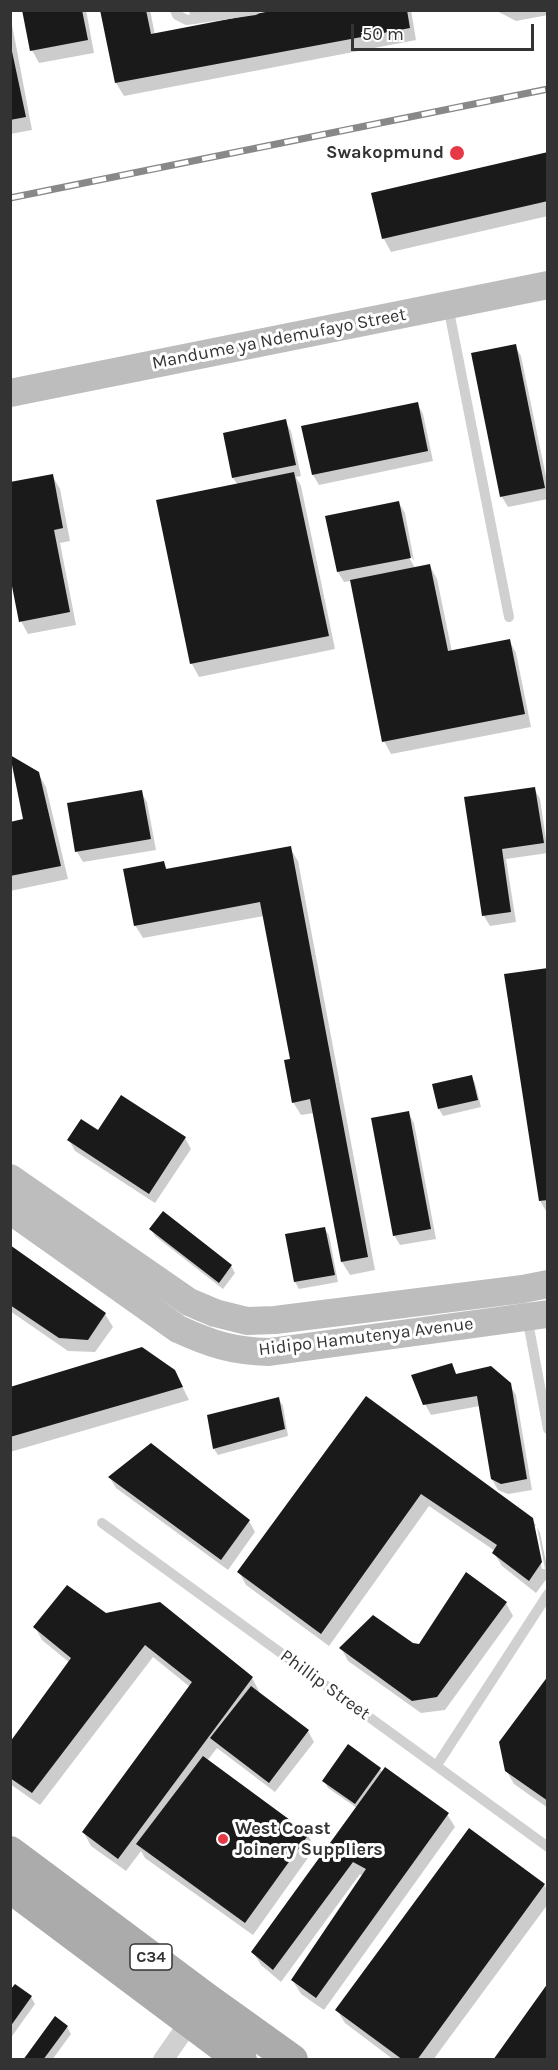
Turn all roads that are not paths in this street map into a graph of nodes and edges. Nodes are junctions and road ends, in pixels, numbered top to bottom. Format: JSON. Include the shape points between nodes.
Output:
{"nodes":[{"id":1,"x":175,"y":10,"type":"edge"},
{"id":2,"x":255,"y":10,"type":"edge"},
{"id":3,"x":548,"y":285,"type":"edge"},
{"id":4,"x":447,"y":305,"type":"junction"},
{"id":5,"x":10,"y":393,"type":"edge"},
{"id":6,"x":510,"y":617,"type":"dead end"},
{"id":7,"x":10,"y":1178,"type":"edge"},
{"id":8,"x":10,"y":1210,"type":"edge"},
{"id":9,"x":532,"y":1302,"type":"edge"},
{"id":10,"x":548,"y":1429,"type":"edge"},
{"id":11,"x":102,"y":1523,"type":"dead end"},
{"id":12,"x":548,"y":1594,"type":"edge"},
{"id":13,"x":436,"y":1766,"type":"junction"},
{"id":14,"x":548,"y":1847,"type":"edge"},
{"id":15,"x":10,"y":1852,"type":"edge"},
{"id":16,"x":10,"y":1887,"type":"edge"},
{"id":17,"x":199,"y":2010,"type":"junction"},
{"id":18,"x":163,"y":2060,"type":"edge"},
{"id":19,"x":241,"y":2060,"type":"edge"},
{"id":20,"x":292,"y":2060,"type":"edge"}],
"edges":[{"from":1,"to":2,"type":"lane","via":[[187,20]]},
{"from":3,"to":4,"type":"street","name":"Mandume ya Ndemufayo Street"},
{"from":4,"to":5,"type":"street","name":"Mandume ya Ndemufayo Street"},
{"from":4,"to":6,"type":"lane"},
{"from":7,"to":9,"type":"street","name":"Hidipo Hamutenya Avenue","via":[[189,1302],[247,1321]]},
{"from":8,"to":9,"type":"street","name":"Hidipo Hamutenya Avenue","via":[[178,1329],[208,1343],[241,1351],[269,1352]]},
{"from":9,"to":10,"type":"lane"},
{"from":11,"to":13,"type":"lane","name":"Phillip Street"},
{"from":12,"to":13,"type":"lane"},
{"from":13,"to":14,"type":"lane","name":"Phillip Street"},
{"from":15,"to":17,"type":"main road","number":"C34"},
{"from":16,"to":17,"type":"main road","number":"C34"},
{"from":17,"to":18,"type":"street"},
{"from":17,"to":19,"type":"main road","number":"C34"},
{"from":17,"to":20,"type":"main road","number":"C34"}]}
